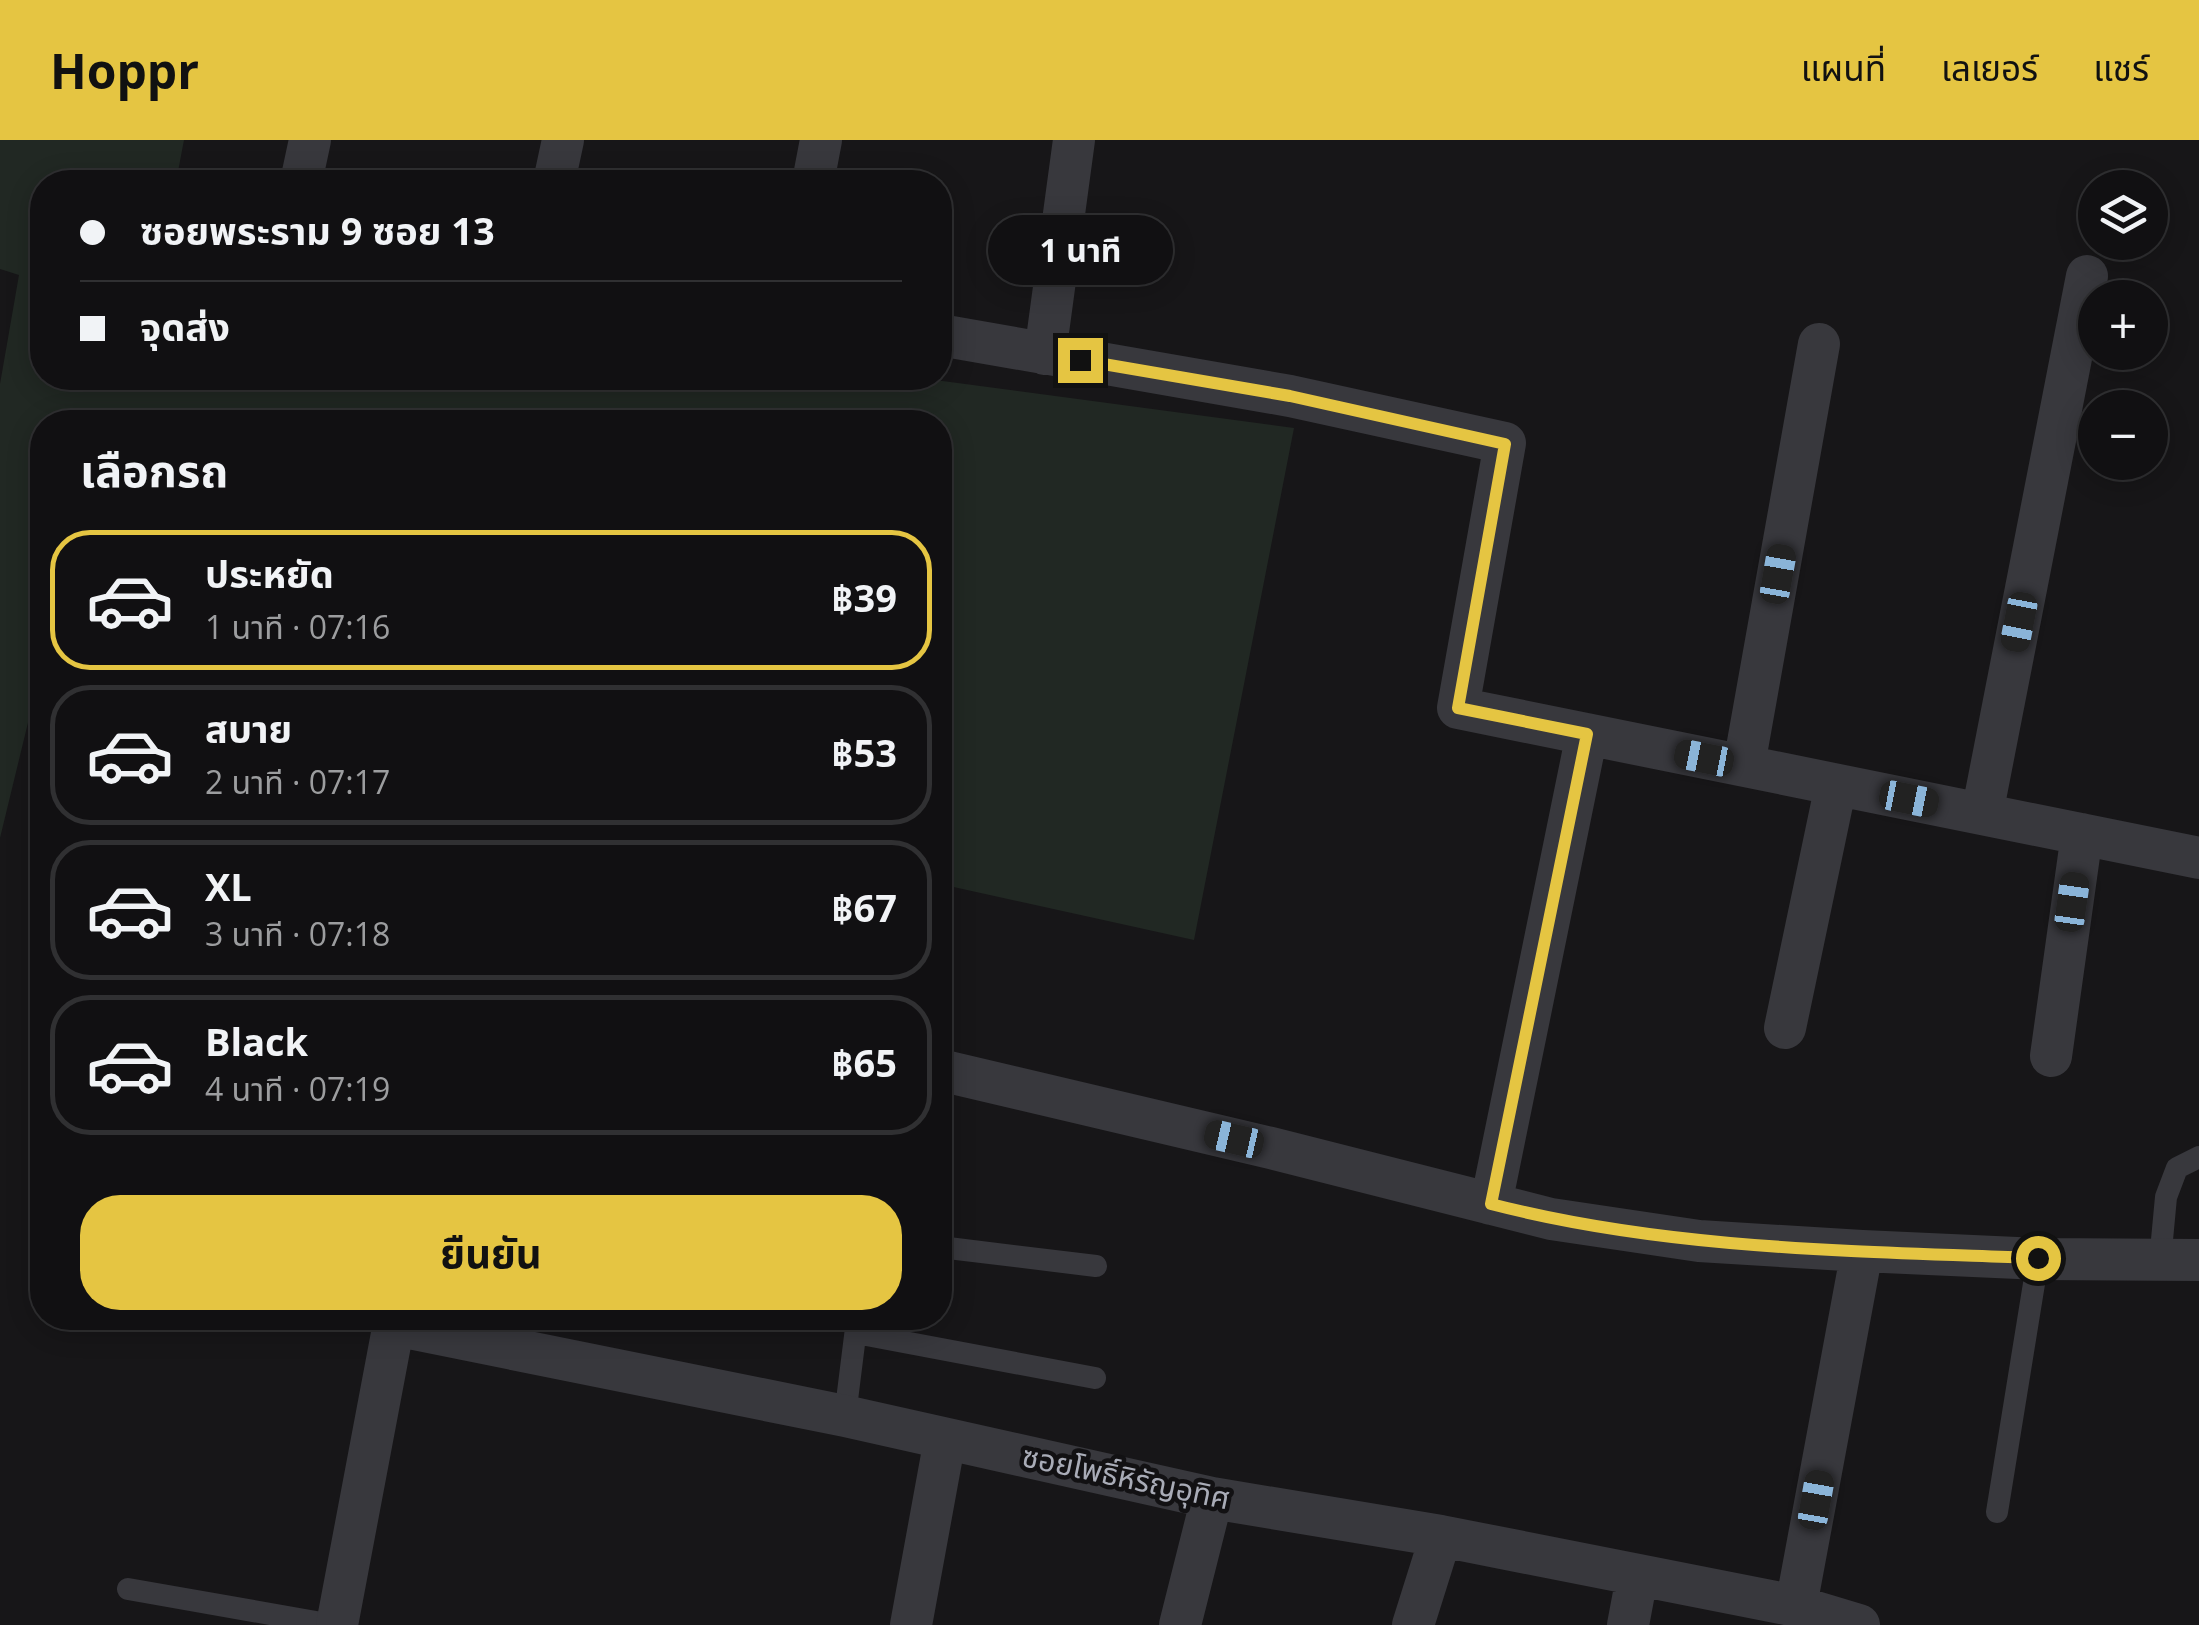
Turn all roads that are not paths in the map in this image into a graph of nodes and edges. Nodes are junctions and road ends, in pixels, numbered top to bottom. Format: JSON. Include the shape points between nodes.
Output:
{"nodes":[{"id":1,"x":310,"y":140,"type":"edge"},
{"id":2,"x":563,"y":140,"type":"edge"},
{"id":3,"x":821,"y":140,"type":"edge"},
{"id":4,"x":1074,"y":140,"type":"edge"},
{"id":5,"x":304,"y":170,"type":"edge"},
{"id":6,"x":557,"y":170,"type":"edge"},
{"id":7,"x":815,"y":170,"type":"edge"},
{"id":8,"x":2087,"y":276,"type":"dead end"},
{"id":9,"x":952,"y":337,"type":"edge"},
{"id":10,"x":1819,"y":344,"type":"dead end"},
{"id":11,"x":1045,"y":354,"type":"junction"},
{"id":12,"x":1587,"y":734,"type":"junction"},
{"id":13,"x":1744,"y":766,"type":"junction"},
{"id":14,"x":1836,"y":785,"type":"junction"},
{"id":15,"x":1982,"y":814,"type":"junction"},
{"id":16,"x":2082,"y":834,"type":"junction"},
{"id":17,"x":2199,"y":858,"type":"edge"},
{"id":18,"x":1784,"y":1028,"type":"dead end"},
{"id":19,"x":2051,"y":1056,"type":"dead end"},
{"id":20,"x":952,"y":1073,"type":"edge"},
{"id":21,"x":2199,"y":1157,"type":"edge"},
{"id":22,"x":1491,"y":1204,"type":"junction"},
{"id":23,"x":952,"y":1248,"type":"edge"},
{"id":24,"x":1862,"y":1252,"type":"junction"},
{"id":25,"x":2038,"y":1258,"type":"junction"},
{"id":26,"x":2180,"y":1260,"type":"edge"},
{"id":27,"x":1096,"y":1266,"type":"dead end"},
{"id":28,"x":393,"y":1330,"type":"edge"},
{"id":29,"x":438,"y":1330,"type":"edge"},
{"id":30,"x":856,"y":1330,"type":"edge"},
{"id":31,"x":879,"y":1330,"type":"edge"},
{"id":32,"x":1094,"y":1378,"type":"dead end"},
{"id":33,"x":845,"y":1416,"type":"junction"},
{"id":34,"x":945,"y":1439,"type":"junction"},
{"id":35,"x":1212,"y":1498,"type":"junction"},
{"id":36,"x":1997,"y":1512,"type":"dead end"},
{"id":37,"x":1441,"y":1536,"type":"junction"},
{"id":38,"x":1638,"y":1577,"type":"junction"},
{"id":39,"x":128,"y":1589,"type":"dead end"},
{"id":40,"x":1796,"y":1606,"type":"junction"},
{"id":41,"x":335,"y":1625,"type":"edge"},
{"id":42,"x":911,"y":1625,"type":"edge"},
{"id":43,"x":1180,"y":1625,"type":"edge"},
{"id":44,"x":1414,"y":1625,"type":"edge"},
{"id":45,"x":1628,"y":1625,"type":"edge"},
{"id":46,"x":1859,"y":1625,"type":"edge"}],
"edges":[{"from":1,"to":5,"type":"street"},
{"from":2,"to":6,"type":"street"},
{"from":3,"to":7,"type":"street"},
{"from":4,"to":11,"type":"street"},
{"from":8,"to":15,"type":"street"},
{"from":9,"to":11,"type":"street"},
{"from":10,"to":13,"type":"street"},
{"from":11,"to":12,"type":"street","via":[[1290,396],[1505,444],[1458,708]]},
{"from":12,"to":13,"type":"street"},
{"from":12,"to":22,"type":"street"},
{"from":13,"to":14,"type":"street"},
{"from":14,"to":15,"type":"street"},
{"from":14,"to":18,"type":"street"},
{"from":15,"to":16,"type":"street"},
{"from":16,"to":17,"type":"street"},
{"from":16,"to":19,"type":"street"},
{"from":20,"to":22,"type":"street"},
{"from":21,"to":26,"type":"lane","via":[[2177,1168],[2166,1197]]},
{"from":22,"to":24,"type":"street","via":[[1699,1241]]},
{"from":23,"to":27,"type":"lane"},
{"from":24,"to":25,"type":"street"},
{"from":24,"to":40,"type":"street"},
{"from":25,"to":26,"type":"street"},
{"from":25,"to":36,"type":"lane"},
{"from":28,"to":41,"type":"street"},
{"from":29,"to":33,"type":"street","name":"ซอยโพธิ์หิรัญอุทิศ"},
{"from":30,"to":33,"type":"lane"},
{"from":31,"to":32,"type":"lane"},
{"from":33,"to":34,"type":"street","name":"ซอยโพธิ์หิรัญอุทิศ"},
{"from":34,"to":35,"type":"street","name":"ซอยโพธิ์หิรัญอุทิศ"},
{"from":34,"to":42,"type":"street"},
{"from":35,"to":37,"type":"street","name":"ซอยโพธิ์หิรัญอุทิศ"},
{"from":35,"to":43,"type":"street"},
{"from":37,"to":38,"type":"street","name":"ซอยโพธิ์หิรัญอุทิศ"},
{"from":37,"to":44,"type":"street"},
{"from":38,"to":40,"type":"street","name":"ซอยโพธิ์หิรัญอุทิศ"},
{"from":38,"to":45,"type":"street"},
{"from":39,"to":41,"type":"lane"},
{"from":40,"to":46,"type":"street","name":"ซอยโพธิ์หิรัญอุทิศ"}]}
